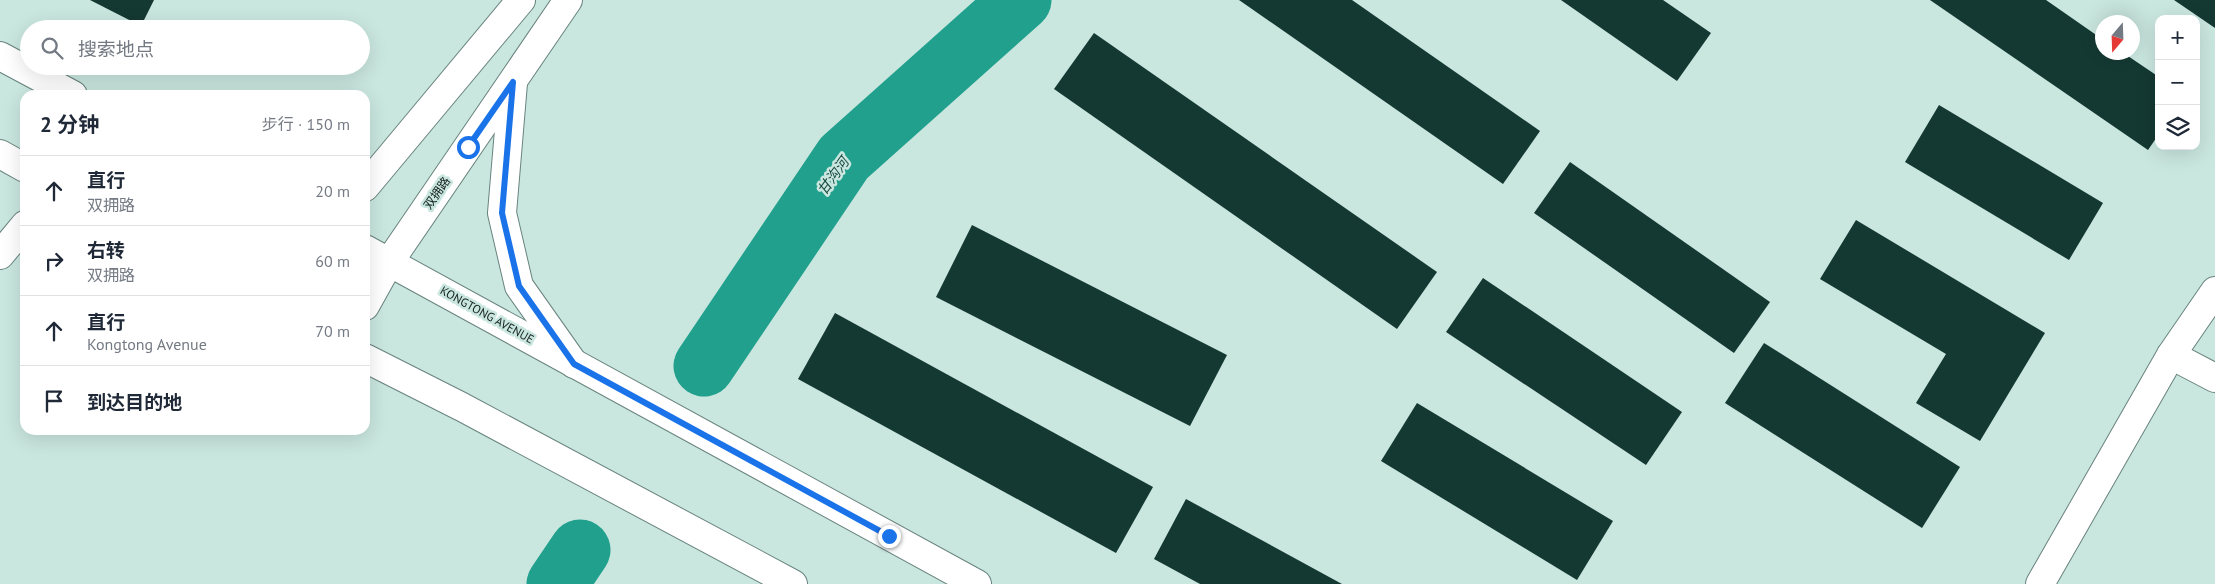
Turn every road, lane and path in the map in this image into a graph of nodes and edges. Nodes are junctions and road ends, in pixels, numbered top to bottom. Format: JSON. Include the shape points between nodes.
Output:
{"nodes":[{"id":1,"x":521,"y":0,"type":"edge"},
{"id":2,"x":568,"y":0,"type":"edge"},
{"id":3,"x":0,"y":56,"type":"edge"},
{"id":4,"x":20,"y":67,"type":"edge"},
{"id":5,"x":36,"y":75,"type":"edge"},
{"id":6,"x":513,"y":82,"type":"junction"},
{"id":7,"x":64,"y":90,"type":"edge"},
{"id":8,"x":0,"y":154,"type":"edge"},
{"id":9,"x":20,"y":165,"type":"edge"},
{"id":10,"x":370,"y":181,"type":"edge"},
{"id":11,"x":20,"y":231,"type":"edge"},
{"id":12,"x":370,"y":251,"type":"edge"},
{"id":13,"x":0,"y":255,"type":"edge"},
{"id":14,"x":390,"y":261,"type":"junction"},
{"id":15,"x":2215,"y":291,"type":"edge"},
{"id":16,"x":370,"y":297,"type":"edge"},
{"id":17,"x":2171,"y":356,"type":"junction"},
{"id":18,"x":370,"y":361,"type":"edge"},
{"id":19,"x":574,"y":364,"type":"junction"},
{"id":20,"x":2215,"y":378,"type":"edge"},
{"id":21,"x":793,"y":584,"type":"edge"},
{"id":22,"x":977,"y":584,"type":"edge"},
{"id":23,"x":2040,"y":584,"type":"edge"}],
"edges":[{"from":1,"to":10,"type":"main road"},
{"from":2,"to":6,"type":"main road","name":"双拥路"},
{"from":3,"to":4,"type":"main road"},
{"from":5,"to":7,"type":"main road"},
{"from":6,"to":14,"type":"main road","name":"双拥路"},
{"from":6,"to":19,"type":"main road","name":"双拥路","via":[[502,213],[519,286]]},
{"from":8,"to":9,"type":"main road"},
{"from":11,"to":13,"type":"main road"},
{"from":12,"to":14,"type":"main road","name":"KONGTONG AVENUE"},
{"from":14,"to":16,"type":"main road","name":"双拥路"},
{"from":14,"to":19,"type":"main road","name":"KONGTONG AVENUE"},
{"from":15,"to":17,"type":"main road"},
{"from":17,"to":20,"type":"main road"},
{"from":17,"to":23,"type":"main road"},
{"from":18,"to":21,"type":"main road"},
{"from":19,"to":22,"type":"main road","name":"KONGTONG AVENUE"}]}
